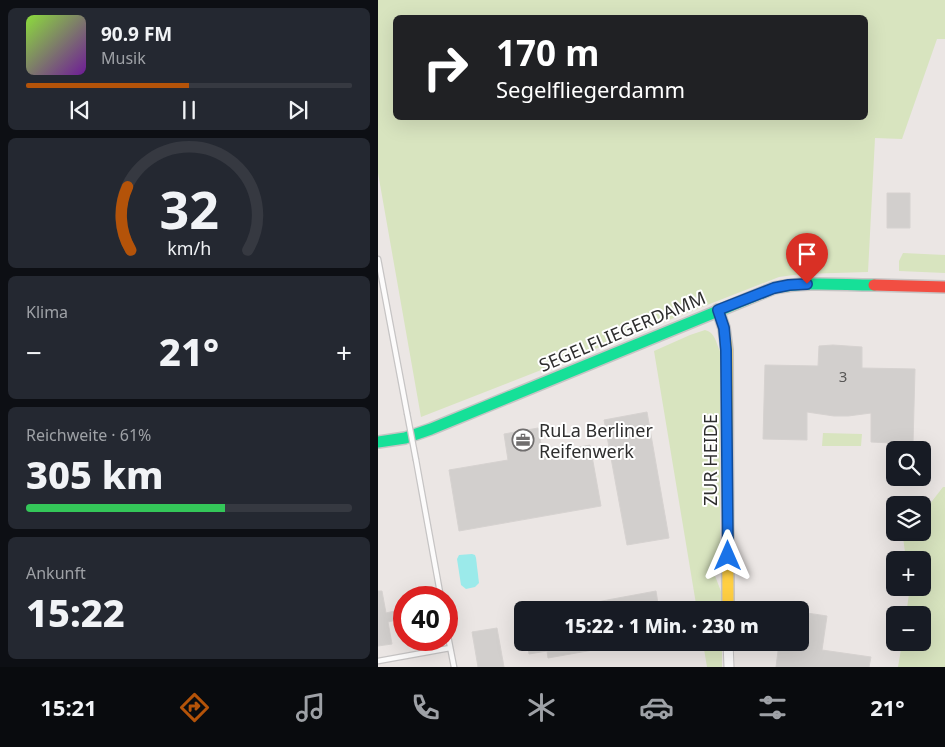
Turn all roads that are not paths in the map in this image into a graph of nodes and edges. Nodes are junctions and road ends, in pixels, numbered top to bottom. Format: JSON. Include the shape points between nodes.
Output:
{"nodes":[{"id":1,"x":378,"y":259,"type":"edge"},
{"id":2,"x":946,"y":287,"type":"edge"},
{"id":3,"x":718,"y":310,"type":"junction"},
{"id":4,"x":378,"y":442,"type":"edge"},
{"id":5,"x":439,"y":586,"type":"edge"},
{"id":6,"x":728,"y":601,"type":"edge"},
{"id":7,"x":433,"y":651,"type":"edge"},
{"id":8,"x":451,"y":651,"type":"edge"},
{"id":9,"x":728,"y":651,"type":"edge"},
{"id":10,"x":378,"y":661,"type":"edge"},
{"id":11,"x":454,"y":667,"type":"edge"},
{"id":12,"x":729,"y":667,"type":"edge"}],
"edges":[{"from":1,"to":5,"type":"lane","bridge":true},
{"from":2,"to":3,"type":"street","name":"SEGELFLIEGERDAMM","via":[[789,285]]},
{"from":3,"to":4,"type":"street","name":"SEGELFLIEGERDAMM","via":[[431,429]]},
{"from":3,"to":6,"type":"street","name":"ZUR HEIDE","via":[[726,350]]},
{"from":7,"to":10,"type":"lane"},
{"from":8,"to":11,"type":"lane"},
{"from":9,"to":12,"type":"street"}]}
